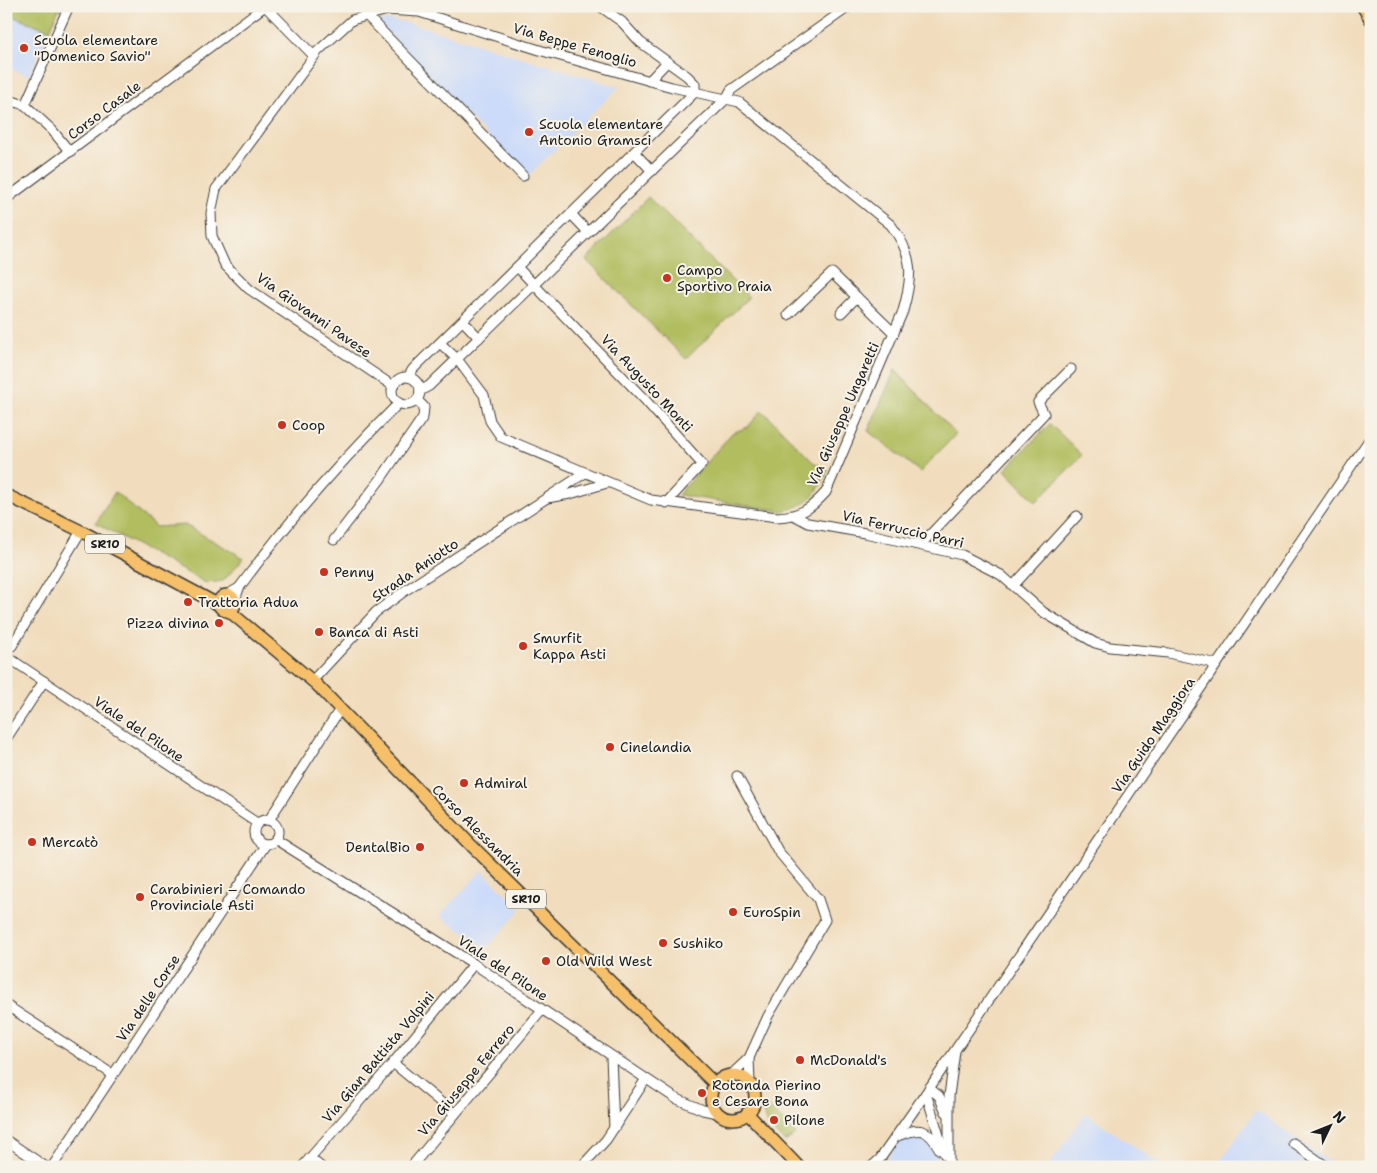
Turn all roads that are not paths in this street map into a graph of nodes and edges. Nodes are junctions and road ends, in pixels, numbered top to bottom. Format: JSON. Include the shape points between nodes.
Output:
{"nodes":[{"id":1,"x":70,"y":6,"type":"edge"},
{"id":2,"x":265,"y":6,"type":"edge"},
{"id":3,"x":600,"y":6,"type":"edge"},
{"id":4,"x":850,"y":6,"type":"edge"},
{"id":5,"x":1363,"y":6,"type":"edge"},
{"id":6,"x":366,"y":15,"type":"junction"},
{"id":7,"x":1371,"y":19,"type":"edge"},
{"id":8,"x":314,"y":56,"type":"junction"},
{"id":9,"x":667,"y":62,"type":"junction"},
{"id":10,"x":648,"y":81,"type":"junction"},
{"id":11,"x":695,"y":92,"type":"junction"},
{"id":12,"x":6,"y":99,"type":"edge"},
{"id":13,"x":726,"y":99,"type":"junction"},
{"id":14,"x":25,"y":105,"type":"junction"},
{"id":15,"x":70,"y":152,"type":"junction"},
{"id":16,"x":635,"y":153,"type":"junction"},
{"id":17,"x":652,"y":171,"type":"junction"},
{"id":18,"x":523,"y":176,"type":"dead end"},
{"id":19,"x":6,"y":199,"type":"edge"},
{"id":20,"x":572,"y":215,"type":"junction"},
{"id":21,"x":588,"y":232,"type":"junction"},
{"id":22,"x":518,"y":268,"type":"junction"},
{"id":23,"x":535,"y":284,"type":"junction"},
{"id":24,"x":857,"y":297,"type":"junction"},
{"id":25,"x":842,"y":313,"type":"dead end"},
{"id":26,"x":788,"y":315,"type":"dead end"},
{"id":27,"x":464,"y":322,"type":"junction"},
{"id":28,"x":894,"y":333,"type":"junction"},
{"id":29,"x":479,"y":338,"type":"junction"},
{"id":30,"x":441,"y":344,"type":"junction"},
{"id":31,"x":457,"y":359,"type":"junction"},
{"id":32,"x":1071,"y":369,"type":"dead end"},
{"id":33,"x":408,"y":377,"type":"junction"},
{"id":34,"x":393,"y":386,"type":"junction"},
{"id":35,"x":418,"y":396,"type":"junction"},
{"id":36,"x":399,"y":403,"type":"junction"},
{"id":37,"x":1371,"y":437,"type":"edge"},
{"id":38,"x":585,"y":473,"type":"junction"},
{"id":39,"x":608,"y":483,"type":"junction"},
{"id":40,"x":6,"y":494,"type":"edge"},
{"id":41,"x":547,"y":498,"type":"junction"},
{"id":42,"x":666,"y":503,"type":"junction"},
{"id":43,"x":795,"y":516,"type":"junction"},
{"id":44,"x":1077,"y":516,"type":"dead end"},
{"id":45,"x":81,"y":531,"type":"junction"},
{"id":46,"x":334,"y":540,"type":"dead end"},
{"id":47,"x":915,"y":544,"type":"junction"},
{"id":48,"x":1014,"y":585,"type":"junction"},
{"id":49,"x":228,"y":602,"type":"junction"},
{"id":50,"x":9,"y":644,"type":"edge"},
{"id":51,"x":6,"y":656,"type":"edge"},
{"id":52,"x":1217,"y":664,"type":"junction"},
{"id":53,"x":312,"y":681,"type":"junction"},
{"id":54,"x":44,"y":682,"type":"junction"},
{"id":55,"x":340,"y":709,"type":"junction"},
{"id":56,"x":6,"y":739,"type":"edge"},
{"id":57,"x":737,"y":776,"type":"dead end"},
{"id":58,"x":270,"y":820,"type":"junction"},
{"id":59,"x":257,"y":823,"type":"junction"},
{"id":60,"x":275,"y":840,"type":"junction"},
{"id":61,"x":266,"y":844,"type":"junction"},
{"id":62,"x":474,"y":964,"type":"junction"},
{"id":63,"x":6,"y":1005,"type":"edge"},
{"id":64,"x":542,"y":1010,"type":"junction"},
{"id":65,"x":956,"y":1047,"type":"junction"},
{"id":66,"x":612,"y":1057,"type":"junction"},
{"id":67,"x":749,"y":1058,"type":"junction"},
{"id":68,"x":393,"y":1064,"type":"junction"},
{"id":69,"x":112,"y":1074,"type":"junction"},
{"id":70,"x":731,"y":1075,"type":"junction"},
{"id":71,"x":646,"y":1079,"type":"junction"},
{"id":72,"x":715,"y":1084,"type":"junction"},
{"id":73,"x":750,"y":1084,"type":"junction"},
{"id":74,"x":928,"y":1091,"type":"junction"},
{"id":75,"x":717,"y":1113,"type":"junction"},
{"id":76,"x":455,"y":1114,"type":"junction"},
{"id":77,"x":747,"y":1114,"type":"junction"},
{"id":78,"x":948,"y":1120,"type":"junction"},
{"id":79,"x":614,"y":1128,"type":"junction"},
{"id":80,"x":895,"y":1136,"type":"junction"},
{"id":81,"x":6,"y":1140,"type":"edge"},
{"id":82,"x":1293,"y":1143,"type":"dead end"},
{"id":83,"x":310,"y":1158,"type":"junction"},
{"id":84,"x":6,"y":1163,"type":"edge"},
{"id":85,"x":878,"y":1163,"type":"edge"},
{"id":86,"x":949,"y":1166,"type":"edge"},
{"id":87,"x":11,"y":1167,"type":"edge"},
{"id":88,"x":46,"y":1167,"type":"edge"},
{"id":89,"x":52,"y":1167,"type":"edge"},
{"id":90,"x":302,"y":1167,"type":"edge"},
{"id":91,"x":321,"y":1167,"type":"edge"},
{"id":92,"x":411,"y":1167,"type":"edge"},
{"id":93,"x":581,"y":1167,"type":"edge"},
{"id":94,"x":799,"y":1167,"type":"edge"},
{"id":95,"x":871,"y":1167,"type":"edge"},
{"id":96,"x":1328,"y":1167,"type":"edge"}],
"edges":[{"from":1,"to":14,"type":"street"},
{"from":2,"to":8,"type":"street"},
{"from":2,"to":15,"type":"street","name":"Corso Casale"},
{"from":3,"to":9,"type":"street"},
{"from":4,"to":13,"type":"street","via":[[731,90]]},
{"from":5,"to":7,"type":"highway"},
{"from":6,"to":8,"type":"street","name":"Via Beppe Fenoglio","via":[[339,30]]},
{"from":6,"to":10,"type":"street","name":"Via Beppe Fenoglio","via":[[387,10],[419,12]]},
{"from":6,"to":18,"type":"street"},
{"from":8,"to":34,"type":"street","name":"Via Giovanni Pavese","via":[[216,190],[212,236],[226,265],[249,289]]},
{"from":9,"to":10,"type":"street"},
{"from":9,"to":11,"type":"street","via":[[695,84]]},
{"from":10,"to":11,"type":"street","name":"Via Beppe Fenoglio"},
{"from":11,"to":13,"type":"street","name":"Via Beppe Fenoglio"},
{"from":11,"to":16,"type":"street"},
{"from":12,"to":14,"type":"street"},
{"from":13,"to":17,"type":"street"},
{"from":13,"to":28,"type":"street","name":"Via Giuseppe Ungaretti","via":[[746,107],[891,225],[905,243],[910,287]]},
{"from":14,"to":15,"type":"street"},
{"from":15,"to":19,"type":"street","name":"Corso Casale"},
{"from":16,"to":17,"type":"street"},
{"from":16,"to":20,"type":"street"},
{"from":17,"to":21,"type":"street"},
{"from":20,"to":21,"type":"street"},
{"from":20,"to":22,"type":"street"},
{"from":21,"to":23,"type":"street"},
{"from":22,"to":23,"type":"street","name":"Via Augusto Monti"},
{"from":22,"to":27,"type":"street"},
{"from":23,"to":29,"type":"street"},
{"from":23,"to":42,"type":"street","name":"Via Augusto Monti","via":[[702,464]]},
{"from":24,"to":25,"type":"street"},
{"from":24,"to":26,"type":"street","via":[[830,273]]},
{"from":24,"to":28,"type":"street"},
{"from":27,"to":29,"type":"street"},
{"from":27,"to":30,"type":"street"},
{"from":28,"to":43,"type":"street","name":"Via Giuseppe Ungaretti","via":[[826,492],[815,505]]},
{"from":29,"to":31,"type":"street"},
{"from":30,"to":31,"type":"street","name":"Via Giuseppe Ungaretti"},
{"from":30,"to":33,"type":"street"},
{"from":31,"to":35,"type":"street"},
{"from":31,"to":38,"type":"street","name":"Via Giuseppe Ungaretti","via":[[484,395],[490,421],[501,437]]},
{"from":32,"to":47,"type":"street","via":[[1038,402],[1044,414],[926,539]]},
{"from":33,"to":34,"type":"street","via":[[397,380]]},
{"from":33,"to":35,"type":"street","via":[[416,382]]},
{"from":34,"to":36,"type":"street","via":[[394,398]]},
{"from":35,"to":36,"type":"street","via":[[410,404]]},
{"from":35,"to":46,"type":"street","via":[[424,407],[424,417]]},
{"from":36,"to":49,"type":"street","via":[[348,454]]},
{"from":37,"to":52,"type":"street","name":"Via Guido Maggiora"},
{"from":38,"to":39,"type":"street","name":"Via Giuseppe Ungaretti"},
{"from":38,"to":41,"type":"street","name":"Strada Aniotto"},
{"from":39,"to":41,"type":"street","name":"Strada Aniotto"},
{"from":39,"to":42,"type":"street","name":"Via Giuseppe Ungaretti"},
{"from":40,"to":45,"type":"main road","number":"SR10"},
{"from":41,"to":53,"type":"street","name":"Strada Aniotto","via":[[376,612]]},
{"from":42,"to":43,"type":"street","name":"Via Giuseppe Ungaretti","via":[[777,518]]},
{"from":43,"to":47,"type":"street","name":"Via Ferruccio Parri","via":[[808,523]]},
{"from":44,"to":48,"type":"street"},
{"from":45,"to":49,"type":"main road","number":"SR10","via":[[203,596]]},
{"from":45,"to":50,"type":"street","name":"Viale del Pilone"},
{"from":47,"to":48,"type":"street","name":"Via Ferruccio Parri","via":[[962,555],[1000,574]]},
{"from":48,"to":52,"type":"street","name":"Via Ferruccio Parri","via":[[1043,612],[1095,643],[1168,653]]},
{"from":49,"to":53,"type":"main road","name":"Corso Alessandria","number":"SR10","via":[[240,619]]},
{"from":50,"to":51,"type":"street","name":"Viale del Pilone"},
{"from":51,"to":54,"type":"street","name":"Viale del Pilone"},
{"from":52,"to":65,"type":"street","name":"Via Guido Maggiora"},
{"from":53,"to":55,"type":"main road","name":"Corso Alessandria","number":"SR10"},
{"from":54,"to":56,"type":"street"},
{"from":54,"to":59,"type":"street","name":"Viale del Pilone"},
{"from":55,"to":58,"type":"street"},
{"from":55,"to":72,"type":"main road","name":"Corso Alessandria","number":"SR10","via":[[472,846]]},
{"from":57,"to":67,"type":"street","via":[[778,851],[818,899],[825,920],[768,1016]]},
{"from":58,"to":59,"type":"street"},
{"from":58,"to":60,"type":"street","via":[[278,828]]},
{"from":59,"to":61,"type":"street","via":[[254,830],[256,838]]},
{"from":60,"to":61,"type":"street"},
{"from":60,"to":62,"type":"street","name":"Viale del Pilone"},
{"from":61,"to":69,"type":"street","name":"Via delle Corse"},
{"from":62,"to":64,"type":"street","name":"Viale del Pilone"},
{"from":62,"to":68,"type":"street","name":"Via Gian Battista Volpini"},
{"from":63,"to":69,"type":"street"},
{"from":64,"to":66,"type":"street","name":"Viale del Pilone"},
{"from":64,"to":76,"type":"street","name":"Via Giuseppe Ferrero"},
{"from":65,"to":74,"type":"street","name":"Via Guido Maggiora"},
{"from":65,"to":78,"type":"street","name":"Via Guido Maggiora","via":[[950,1075]]},
{"from":66,"to":71,"type":"street","name":"Viale del Pilone"},
{"from":66,"to":79,"type":"street"},
{"from":67,"to":70,"type":"street"},
{"from":67,"to":73,"type":"street"},
{"from":68,"to":76,"type":"street"},
{"from":68,"to":83,"type":"street","name":"Via Gian Battista Volpini"},
{"from":69,"to":89,"type":"street","name":"Via delle Corse"},
{"from":70,"to":72,"type":"main road"},
{"from":70,"to":73,"type":"main road"},
{"from":71,"to":75,"type":"street","name":"Viale del Pilone","via":[[675,1098]]},
{"from":71,"to":79,"type":"street"},
{"from":72,"to":75,"type":"main road","via":[[711,1102]]},
{"from":73,"to":77,"type":"main road","via":[[755,1096]]},
{"from":74,"to":78,"type":"street","name":"Via Guido Maggiora","via":[[935,1091],[945,1105]]},
{"from":74,"to":80,"type":"street","name":"Via Guido Maggiora"},
{"from":74,"to":86,"type":"street"},
{"from":75,"to":77,"type":"main road","via":[[729,1119]]},
{"from":76,"to":92,"type":"street","name":"Via Giuseppe Ferrero"},
{"from":77,"to":94,"type":"main road"},
{"from":78,"to":86,"type":"street","name":"Via Guido Maggiora"},
{"from":79,"to":93,"type":"street"},
{"from":80,"to":85,"type":"street","name":"Via Guido Maggiora"},
{"from":80,"to":86,"type":"street","via":[[913,1130],[926,1131]]},
{"from":81,"to":88,"type":"street"},
{"from":82,"to":96,"type":"street"},
{"from":83,"to":90,"type":"street","name":"Via Gian Battista Volpini"},
{"from":83,"to":91,"type":"street"},
{"from":84,"to":87,"type":"street"},
{"from":85,"to":95,"type":"street","name":"Via Guido Maggiora"}]}
